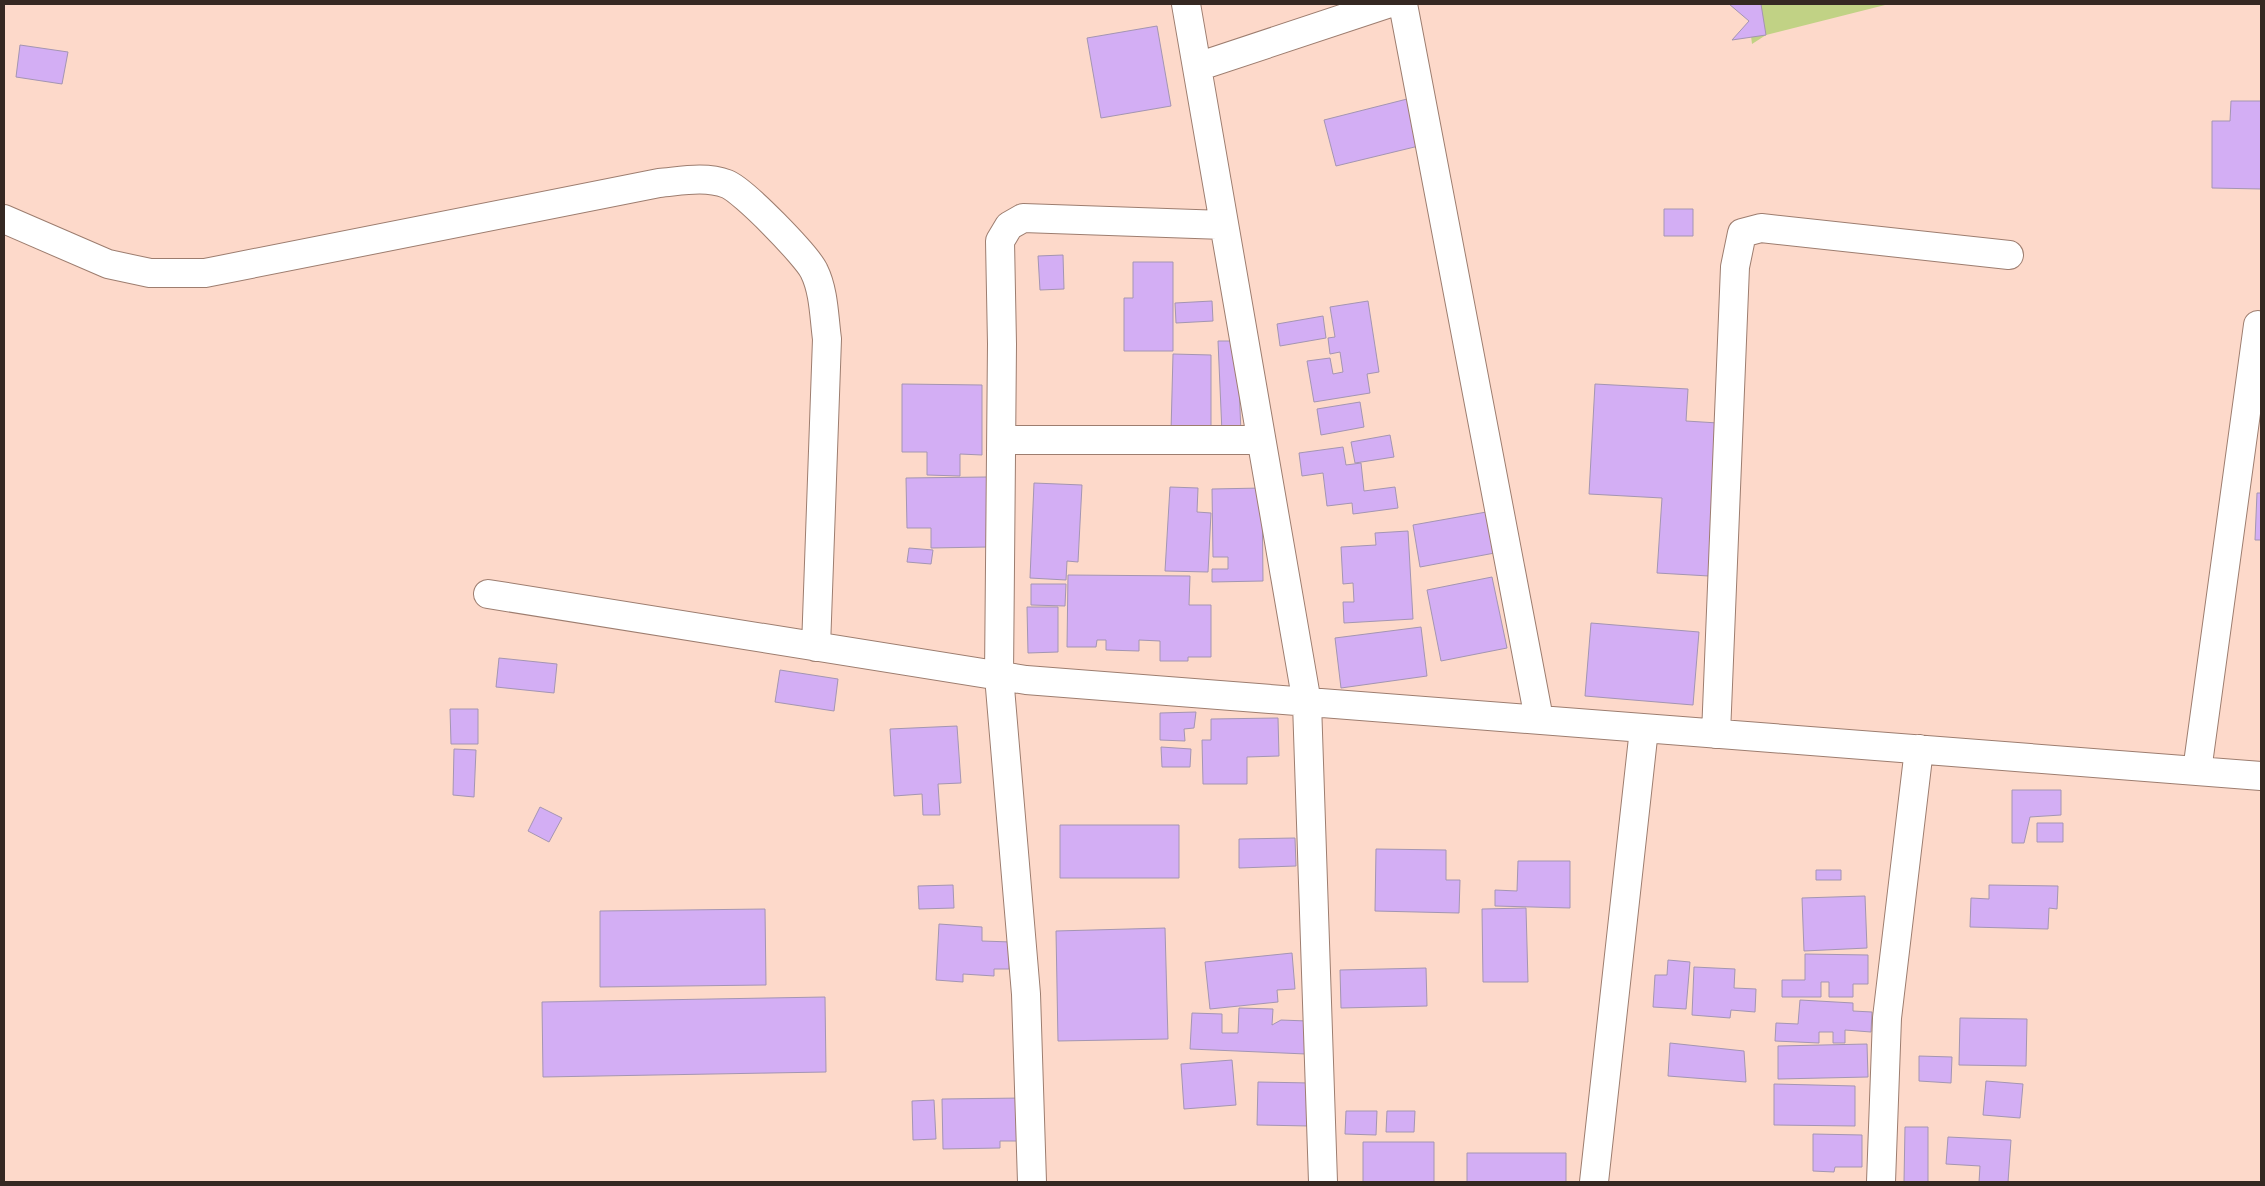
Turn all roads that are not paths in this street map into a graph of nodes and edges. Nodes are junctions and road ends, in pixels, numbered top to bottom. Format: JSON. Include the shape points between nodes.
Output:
{"nodes":[{"id":1,"x":1186,"y":4,"type":"edge"},
{"id":2,"x":1387,"y":4,"type":"edge"},
{"id":3,"x":1403,"y":4,"type":"edge"},
{"id":4,"x":1197,"y":67,"type":"junction"},
{"id":5,"x":4,"y":219,"type":"edge"},
{"id":6,"x":1224,"y":226,"type":"junction"},
{"id":7,"x":2009,"y":255,"type":"dead end"},
{"id":8,"x":2258,"y":325,"type":"dead end"},
{"id":9,"x":1002,"y":440,"type":"junction"},
{"id":10,"x":1261,"y":440,"type":"junction"},
{"id":11,"x":488,"y":594,"type":"dead end"},
{"id":12,"x":816,"y":647,"type":"junction"},
{"id":13,"x":999,"y":676,"type":"junction"},
{"id":14,"x":1308,"y":703,"type":"junction"},
{"id":15,"x":1539,"y":719,"type":"junction"},
{"id":16,"x":1644,"y":729,"type":"junction"},
{"id":17,"x":1716,"y":734,"type":"junction"},
{"id":18,"x":1919,"y":749,"type":"junction"},
{"id":19,"x":2197,"y":771,"type":"junction"},
{"id":20,"x":2261,"y":776,"type":"edge"},
{"id":21,"x":1032,"y":1182,"type":"edge"},
{"id":22,"x":1323,"y":1182,"type":"edge"},
{"id":23,"x":1594,"y":1182,"type":"edge"},
{"id":24,"x":1882,"y":1182,"type":"edge"}],
"edges":[{"from":1,"to":4,"type":"street"},
{"from":2,"to":4,"type":"street"},
{"from":3,"to":15,"type":"street"},
{"from":4,"to":6,"type":"street"},
{"from":5,"to":12,"type":"street","via":[[108,264],[150,273],[205,273],[659,183],[700,179],[728,184],[747,197],[814,270],[823,308],[827,339]]},
{"from":6,"to":9,"type":"street","via":[[1023,218],[1009,226],[1000,241]]},
{"from":6,"to":10,"type":"street"},
{"from":7,"to":17,"type":"street","via":[[1762,228],[1742,233],[1735,267]]},
{"from":8,"to":19,"type":"street"},
{"from":9,"to":10,"type":"street"},
{"from":9,"to":13,"type":"street"},
{"from":10,"to":14,"type":"street"},
{"from":11,"to":12,"type":"street"},
{"from":12,"to":13,"type":"street"},
{"from":13,"to":14,"type":"street"},
{"from":13,"to":21,"type":"street","via":[[1026,994]]},
{"from":14,"to":15,"type":"street"},
{"from":14,"to":22,"type":"street"},
{"from":15,"to":16,"type":"street"},
{"from":16,"to":17,"type":"street"},
{"from":16,"to":23,"type":"street"},
{"from":17,"to":18,"type":"street"},
{"from":18,"to":19,"type":"street"},
{"from":18,"to":24,"type":"street","via":[[1887,1018]]},
{"from":19,"to":20,"type":"street"}]}
